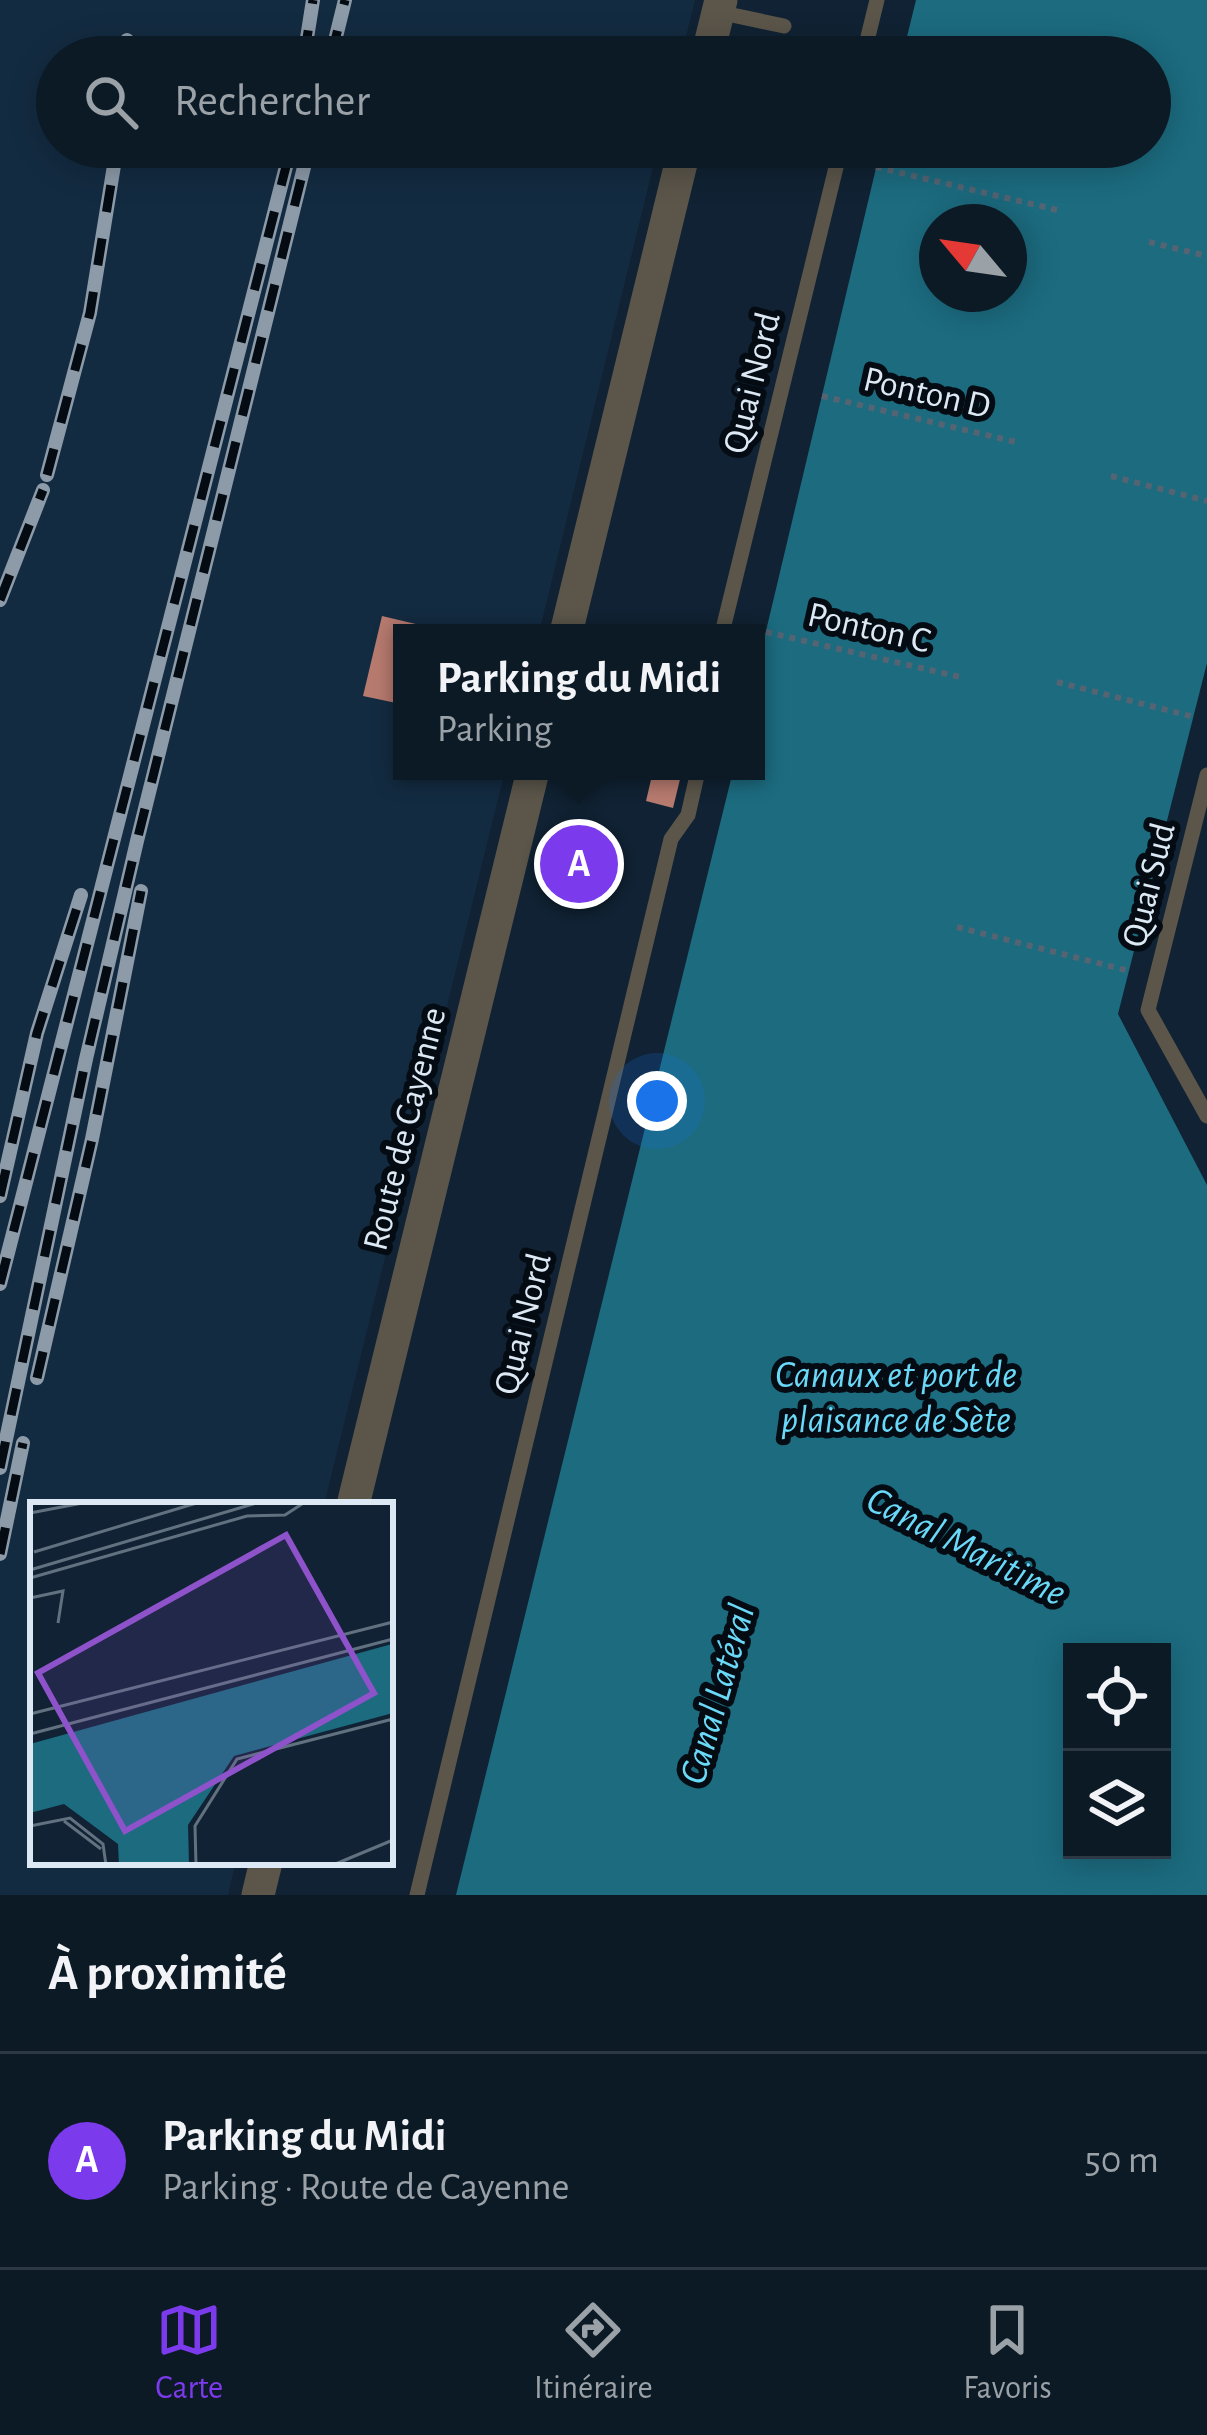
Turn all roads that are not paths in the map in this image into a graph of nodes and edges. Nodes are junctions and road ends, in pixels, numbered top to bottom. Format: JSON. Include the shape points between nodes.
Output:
{"nodes":[{"id":1,"x":877,"y":0,"type":"edge"},
{"id":2,"x":720,"y":6,"type":"edge"},
{"id":3,"x":784,"y":26,"type":"dead end"},
{"id":4,"x":712,"y":36,"type":"edge"},
{"id":5,"x":868,"y":36,"type":"edge"},
{"id":6,"x":680,"y":168,"type":"edge"},
{"id":7,"x":836,"y":168,"type":"edge"},
{"id":8,"x":568,"y":624,"type":"edge"},
{"id":9,"x":724,"y":624,"type":"edge"},
{"id":10,"x":1207,"y":775,"type":"edge"},
{"id":11,"x":531,"y":780,"type":"edge"},
{"id":12,"x":696,"y":780,"type":"edge"},
{"id":13,"x":1207,"y":1116,"type":"edge"},
{"id":14,"x":354,"y":1502,"type":"edge"},
{"id":15,"x":265,"y":1865,"type":"edge"},
{"id":16,"x":258,"y":1895,"type":"edge"},
{"id":17,"x":417,"y":1895,"type":"edge"}],
"edges":[{"from":1,"to":5,"type":"lane"},
{"from":2,"to":3,"type":"lane"},
{"from":2,"to":4,"type":"street"},
{"from":6,"to":8,"type":"street"},
{"from":7,"to":9,"type":"lane","name":"Quai Nord"},
{"from":10,"to":13,"type":"lane","name":"Quai Sud","via":[[1148,1010]]},
{"from":11,"to":14,"type":"street","name":"Route de Cayenne"},
{"from":12,"to":17,"type":"lane","name":"Quai Nord","via":[[688,815],[671,839]]},
{"from":15,"to":16,"type":"street"}]}
